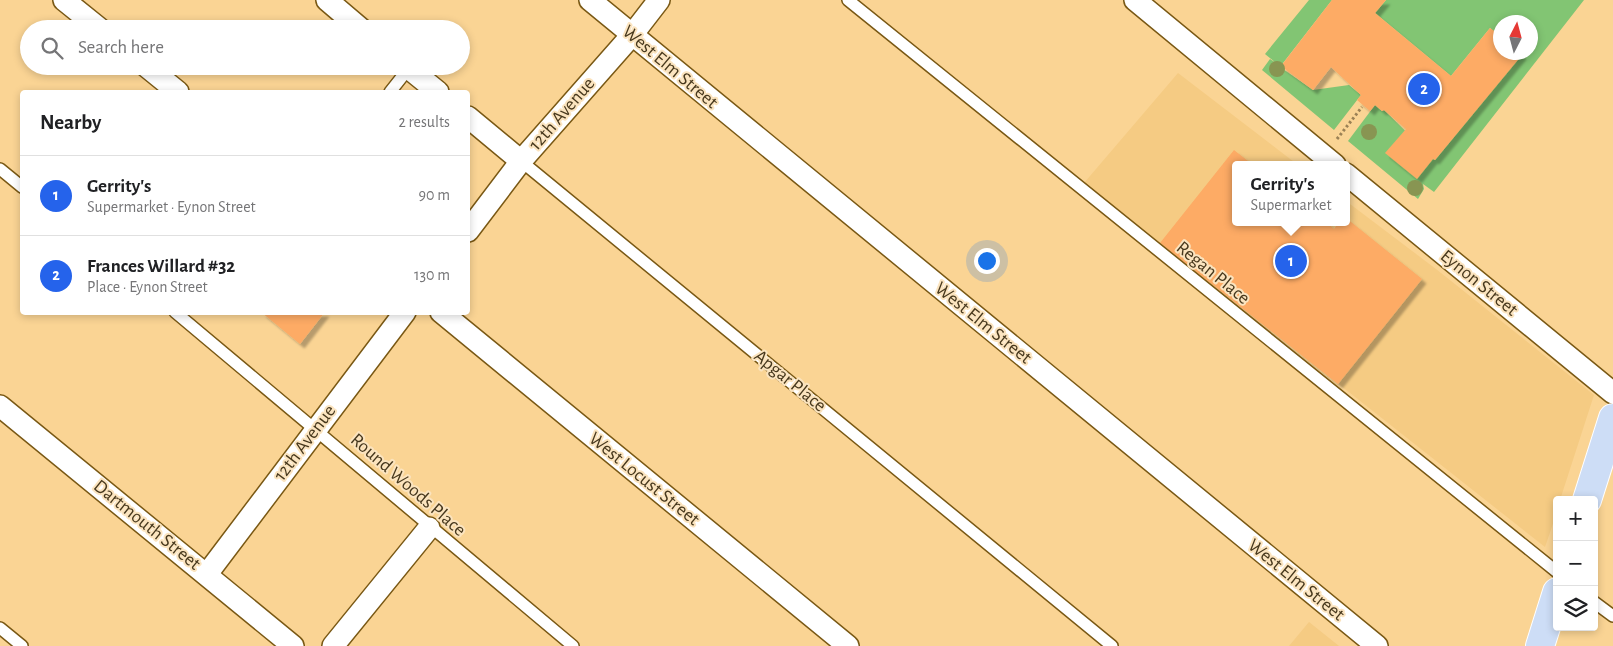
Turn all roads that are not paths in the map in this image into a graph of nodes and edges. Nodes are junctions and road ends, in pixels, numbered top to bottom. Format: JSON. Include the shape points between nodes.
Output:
{"nodes":[{"id":1,"x":64,"y":0,"type":"edge"},
{"id":2,"x":327,"y":0,"type":"edge"},
{"id":3,"x":590,"y":0,"type":"edge"},
{"id":4,"x":659,"y":0,"type":"edge"},
{"id":5,"x":848,"y":0,"type":"edge"},
{"id":6,"x":1134,"y":0,"type":"edge"},
{"id":7,"x":89,"y":20,"type":"edge"},
{"id":8,"x":350,"y":20,"type":"edge"},
{"id":9,"x":632,"y":35,"type":"junction"},
{"id":10,"x":157,"y":75,"type":"edge"},
{"id":11,"x":402,"y":75,"type":"edge"},
{"id":12,"x":418,"y":75,"type":"edge"},
{"id":13,"x":176,"y":90,"type":"edge"},
{"id":14,"x":391,"y":90,"type":"edge"},
{"id":15,"x":436,"y":90,"type":"edge"},
{"id":16,"x":470,"y":119,"type":"edge"},
{"id":17,"x":1330,"y":160,"type":"edge"},
{"id":18,"x":521,"y":161,"type":"junction"},
{"id":19,"x":0,"y":168,"type":"edge"},
{"id":20,"x":1350,"y":177,"type":"edge"},
{"id":21,"x":20,"y":185,"type":"edge"},
{"id":22,"x":470,"y":228,"type":"edge"},
{"id":23,"x":179,"y":315,"type":"edge"},
{"id":24,"x":403,"y":315,"type":"edge"},
{"id":25,"x":445,"y":315,"type":"edge"},
{"id":26,"x":1613,"y":393,"type":"edge"},
{"id":27,"x":0,"y":406,"type":"edge"},
{"id":28,"x":1613,"y":418,"type":"edge"},
{"id":29,"x":315,"y":428,"type":"junction"},
{"id":30,"x":1587,"y":496,"type":"edge"},
{"id":31,"x":429,"y":528,"type":"junction"},
{"id":32,"x":1553,"y":569,"type":"edge"},
{"id":33,"x":207,"y":574,"type":"junction"},
{"id":34,"x":1553,"y":605,"type":"edge"},
{"id":35,"x":1598,"y":605,"type":"edge"},
{"id":36,"x":1613,"y":616,"type":"edge"},
{"id":37,"x":0,"y":628,"type":"edge"},
{"id":38,"x":22,"y":646,"type":"edge"},
{"id":39,"x":293,"y":646,"type":"edge"},
{"id":40,"x":333,"y":646,"type":"edge"},
{"id":41,"x":573,"y":646,"type":"edge"},
{"id":42,"x":848,"y":646,"type":"edge"},
{"id":43,"x":1112,"y":646,"type":"edge"},
{"id":44,"x":1377,"y":646,"type":"edge"},
{"id":45,"x":1540,"y":646,"type":"edge"}],
"edges":[{"from":1,"to":7,"type":"street"},
{"from":2,"to":8,"type":"street"},
{"from":3,"to":9,"type":"street","name":"West Elm Street"},
{"from":4,"to":9,"type":"street","name":"12th Avenue"},
{"from":5,"to":32,"type":"lane","name":"Regan Place"},
{"from":6,"to":17,"type":"street"},
{"from":9,"to":18,"type":"street","name":"12th Avenue"},
{"from":9,"to":44,"type":"street","name":"West Elm Street"},
{"from":10,"to":13,"type":"street"},
{"from":11,"to":14,"type":"lane"},
{"from":12,"to":15,"type":"street"},
{"from":16,"to":18,"type":"street","name":"Apgar Place"},
{"from":18,"to":22,"type":"street","name":"12th Avenue"},
{"from":18,"to":43,"type":"lane","name":"Apgar Place"},
{"from":19,"to":21,"type":"lane"},
{"from":20,"to":26,"type":"street","name":"Eynon Street"},
{"from":23,"to":29,"type":"lane","name":"Round Woods Place"},
{"from":24,"to":29,"type":"street","name":"12th Avenue"},
{"from":25,"to":42,"type":"street","name":"West Locust Street"},
{"from":27,"to":33,"type":"street","name":"Dartmouth Street"},
{"from":28,"to":30,"type":"main road"},
{"from":29,"to":31,"type":"lane","name":"Round Woods Place"},
{"from":29,"to":33,"type":"street","name":"12th Avenue"},
{"from":31,"to":40,"type":"street"},
{"from":31,"to":41,"type":"lane","name":"Round Woods Place"},
{"from":33,"to":39,"type":"street","name":"Dartmouth Street"},
{"from":34,"to":45,"type":"main road"},
{"from":35,"to":36,"type":"lane"},
{"from":37,"to":38,"type":"lane"}]}
